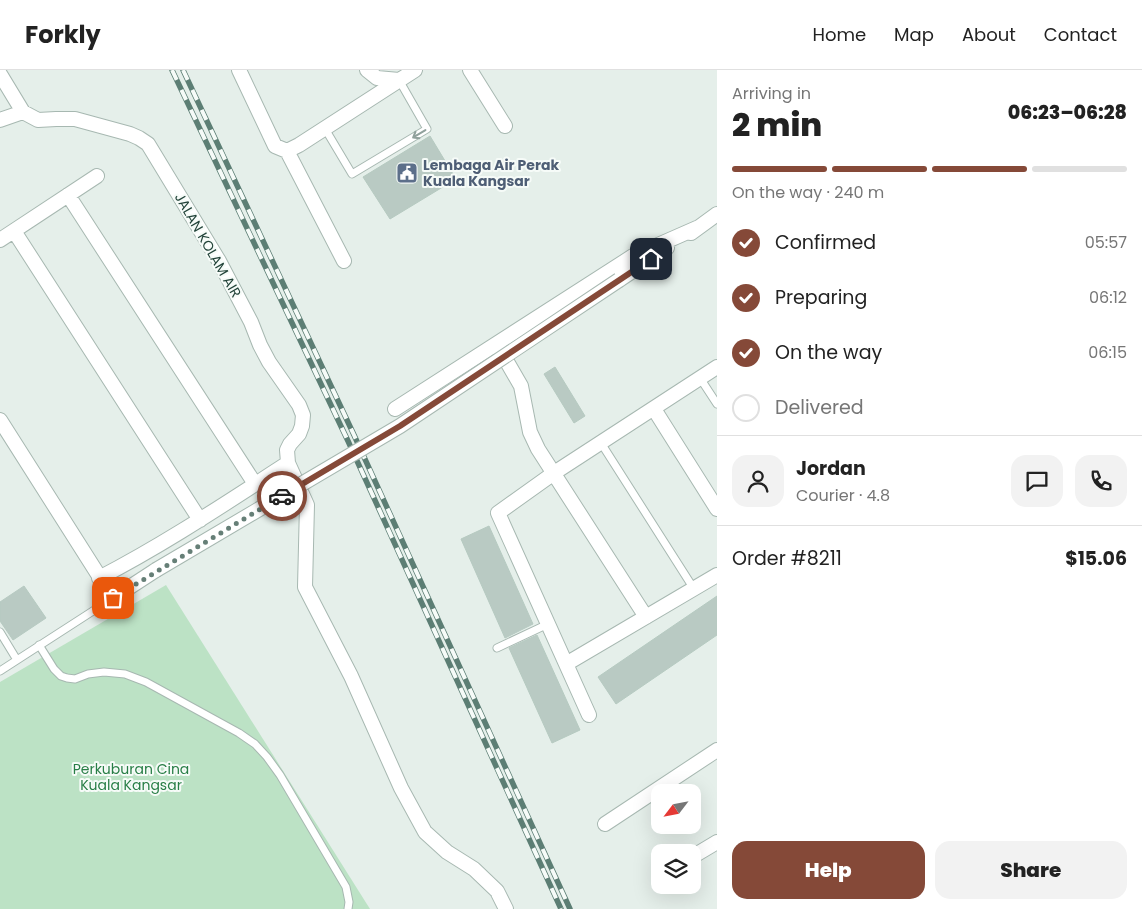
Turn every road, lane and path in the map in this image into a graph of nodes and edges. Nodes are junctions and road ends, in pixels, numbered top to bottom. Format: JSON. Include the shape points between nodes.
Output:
{"nodes":[{"id":1,"x":239,"y":70,"type":"edge"},
{"id":2,"x":367,"y":70,"type":"edge"},
{"id":3,"x":415,"y":70,"type":"edge"},
{"id":4,"x":470,"y":70,"type":"edge"},
{"id":5,"x":0,"y":74,"type":"edge"},
{"id":6,"x":397,"y":75,"type":"edge"},
{"id":7,"x":23,"y":112,"type":"junction"},
{"id":8,"x":0,"y":120,"type":"edge"},
{"id":9,"x":505,"y":126,"type":"dead end"},
{"id":10,"x":324,"y":127,"type":"junction"},
{"id":11,"x":288,"y":151,"type":"junction"},
{"id":12,"x":97,"y":176,"type":"dead end"},
{"id":13,"x":68,"y":195,"type":"junction"},
{"id":14,"x":717,"y":214,"type":"edge"},
{"id":15,"x":699,"y":227,"type":"junction"},
{"id":16,"x":14,"y":231,"type":"junction"},
{"id":17,"x":0,"y":240,"type":"edge"},
{"id":18,"x":344,"y":261,"type":"dead end"},
{"id":19,"x":497,"y":343,"type":"junction"},
{"id":20,"x":717,"y":367,"type":"edge"},
{"id":21,"x":700,"y":378,"type":"junction"},
{"id":22,"x":717,"y":404,"type":"edge"},
{"id":23,"x":395,"y":409,"type":"dead end"},
{"id":24,"x":654,"y":409,"type":"junction"},
{"id":25,"x":0,"y":420,"type":"edge"},
{"id":26,"x":601,"y":443,"type":"junction"},
{"id":27,"x":288,"y":464,"type":"junction"},
{"id":28,"x":554,"y":473,"type":"junction"},
{"id":29,"x":255,"y":484,"type":"junction"},
{"id":30,"x":717,"y":509,"type":"edge"},
{"id":31,"x":200,"y":520,"type":"junction"},
{"id":32,"x":717,"y":575,"type":"edge"},
{"id":33,"x":100,"y":578,"type":"junction"},
{"id":34,"x":694,"y":589,"type":"junction"},
{"id":35,"x":113,"y":598,"type":"junction"},
{"id":36,"x":646,"y":617,"type":"junction"},
{"id":37,"x":548,"y":624,"type":"junction"},
{"id":38,"x":0,"y":632,"type":"edge"},
{"id":39,"x":40,"y":645,"type":"junction"},
{"id":40,"x":497,"y":648,"type":"dead end"},
{"id":41,"x":17,"y":660,"type":"junction"},
{"id":42,"x":566,"y":664,"type":"junction"},
{"id":43,"x":0,"y":671,"type":"edge"},
{"id":44,"x":589,"y":715,"type":"dead end"},
{"id":45,"x":717,"y":750,"type":"edge"},
{"id":46,"x":605,"y":824,"type":"dead end"},
{"id":47,"x":717,"y":842,"type":"edge"},
{"id":48,"x":701,"y":852,"type":"edge"},
{"id":49,"x":348,"y":909,"type":"edge"},
{"id":50,"x":506,"y":909,"type":"edge"}],
"edges":[{"from":1,"to":11,"type":"street","via":[[274,146]]},
{"from":2,"to":6,"type":"street","via":[[378,78]]},
{"from":3,"to":6,"type":"street"},
{"from":4,"to":9,"type":"street"},
{"from":5,"to":7,"type":"street"},
{"from":6,"to":10,"type":"street"},
{"from":6,"to":10,"type":"lane","one_way":true,"via":[[427,129],[352,174]]},
{"from":7,"to":8,"type":"street"},
{"from":7,"to":27,"type":"street","name":"JALAN KOLAM AIR","via":[[38,120],[75,119],[130,134],[148,144],[219,261],[269,362],[299,405],[303,415],[302,426],[287,450]]},
{"from":10,"to":11,"type":"street"},
{"from":11,"to":18,"type":"street"},
{"from":12,"to":13,"type":"street"},
{"from":13,"to":16,"type":"street"},
{"from":13,"to":29,"type":"street"},
{"from":14,"to":15,"type":"street"},
{"from":15,"to":19,"type":"street","via":[[633,256]]},
{"from":15,"to":35,"type":"street","bridge":true,"via":[[400,426]]},
{"from":16,"to":17,"type":"street"},
{"from":16,"to":31,"type":"street"},
{"from":19,"to":23,"type":"street"},
{"from":19,"to":28,"type":"street","via":[[521,386],[530,432]]},
{"from":20,"to":21,"type":"street"},
{"from":21,"to":22,"type":"lane"},
{"from":21,"to":24,"type":"street"},
{"from":24,"to":26,"type":"street"},
{"from":24,"to":30,"type":"street"},
{"from":25,"to":33,"type":"street"},
{"from":26,"to":28,"type":"street"},
{"from":26,"to":34,"type":"lane"},
{"from":27,"to":29,"type":"street"},
{"from":27,"to":50,"type":"street","via":[[307,505],[305,587],[351,676],[402,788],[425,832],[492,885]]},
{"from":28,"to":36,"type":"street"},
{"from":28,"to":37,"type":"street","via":[[498,513]]},
{"from":29,"to":31,"type":"street"},
{"from":31,"to":33,"type":"street"},
{"from":32,"to":34,"type":"street"},
{"from":33,"to":35,"type":"street"},
{"from":34,"to":36,"type":"street"},
{"from":35,"to":39,"type":"lane"},
{"from":36,"to":42,"type":"street"},
{"from":37,"to":40,"type":"lane"},
{"from":37,"to":42,"type":"street"},
{"from":38,"to":41,"type":"lane"},
{"from":39,"to":41,"type":"lane"},
{"from":39,"to":49,"type":"lane","via":[[61,676],[75,678],[104,672],[124,674],[146,682],[255,744],[280,775],[346,887]]},
{"from":41,"to":43,"type":"lane"},
{"from":42,"to":44,"type":"street"},
{"from":45,"to":46,"type":"street"},
{"from":47,"to":48,"type":"street"}]}
